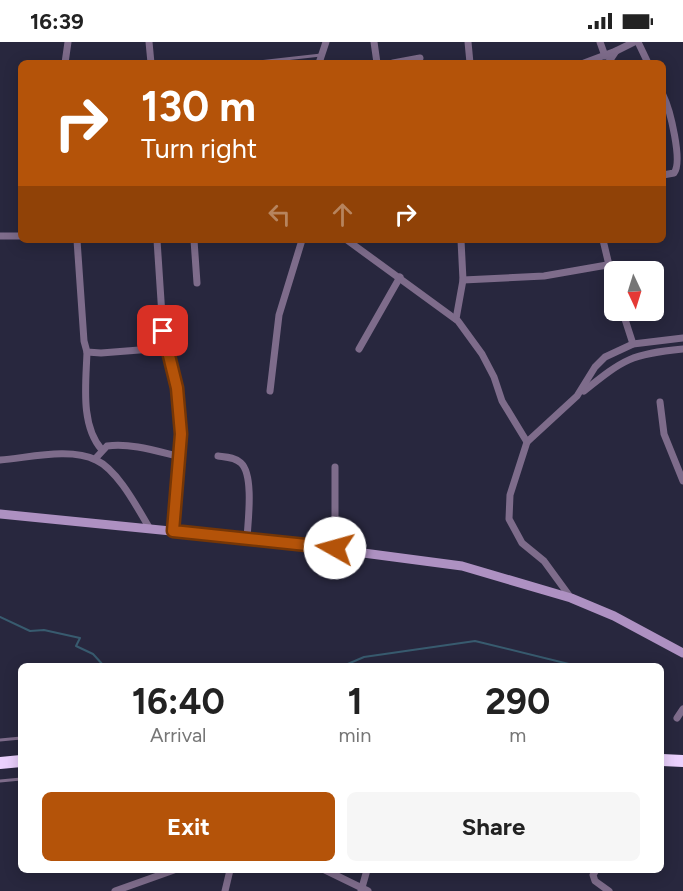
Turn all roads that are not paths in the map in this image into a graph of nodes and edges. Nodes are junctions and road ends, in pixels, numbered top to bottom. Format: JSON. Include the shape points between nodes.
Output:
{"nodes":[{"id":1,"x":68,"y":42,"type":"edge"},
{"id":2,"x":148,"y":42,"type":"edge"},
{"id":3,"x":326,"y":42,"type":"edge"},
{"id":4,"x":374,"y":42,"type":"edge"},
{"id":5,"x":468,"y":42,"type":"edge"},
{"id":6,"x":600,"y":42,"type":"edge"},
{"id":7,"x":634,"y":42,"type":"edge"},
{"id":8,"x":639,"y":42,"type":"edge"},
{"id":9,"x":321,"y":55,"type":"junction"},
{"id":10,"x":420,"y":58,"type":"dead end"},
{"id":11,"x":65,"y":60,"type":"edge"},
{"id":12,"x":151,"y":60,"type":"edge"},
{"id":13,"x":277,"y":60,"type":"edge"},
{"id":14,"x":320,"y":60,"type":"edge"},
{"id":15,"x":377,"y":60,"type":"edge"},
{"id":16,"x":409,"y":60,"type":"edge"},
{"id":17,"x":470,"y":60,"type":"edge"},
{"id":18,"x":607,"y":60,"type":"edge"},
{"id":19,"x":647,"y":60,"type":"edge"},
{"id":20,"x":666,"y":103,"type":"edge"},
{"id":21,"x":666,"y":174,"type":"edge"},
{"id":22,"x":0,"y":236,"type":"edge"},
{"id":23,"x":18,"y":236,"type":"edge"},
{"id":24,"x":77,"y":243,"type":"edge"},
{"id":25,"x":157,"y":243,"type":"edge"},
{"id":26,"x":194,"y":243,"type":"edge"},
{"id":27,"x":301,"y":243,"type":"edge"},
{"id":28,"x":351,"y":243,"type":"edge"},
{"id":29,"x":461,"y":243,"type":"edge"},
{"id":30,"x":603,"y":243,"type":"edge"},
{"id":31,"x":606,"y":261,"type":"edge"},
{"id":32,"x":604,"y":266,"type":"edge"},
{"id":33,"x":400,"y":278,"type":"junction"},
{"id":34,"x":463,"y":280,"type":"junction"},
{"id":35,"x":197,"y":283,"type":"dead end"},
{"id":36,"x":456,"y":319,"type":"junction"},
{"id":37,"x":626,"y":321,"type":"edge"},
{"id":38,"x":683,"y":338,"type":"edge"},
{"id":39,"x":633,"y":344,"type":"junction"},
{"id":40,"x":165,"y":348,"type":"junction"},
{"id":41,"x":359,"y":349,"type":"dead end"},
{"id":42,"x":683,"y":349,"type":"edge"},
{"id":43,"x":87,"y":352,"type":"junction"},
{"id":44,"x":270,"y":391,"type":"dead end"},
{"id":45,"x":577,"y":396,"type":"junction"},
{"id":46,"x":660,"y":402,"type":"dead end"},
{"id":47,"x":527,"y":442,"type":"junction"},
{"id":48,"x":102,"y":450,"type":"junction"},
{"id":49,"x":218,"y":456,"type":"dead end"},
{"id":50,"x":181,"y":457,"type":"junction"},
{"id":51,"x":95,"y":459,"type":"junction"},
{"id":52,"x":0,"y":460,"type":"edge"},
{"id":53,"x":335,"y":467,"type":"dead end"},
{"id":54,"x":683,"y":481,"type":"edge"},
{"id":55,"x":0,"y":514,"type":"edge"},
{"id":56,"x":150,"y":529,"type":"junction"},
{"id":57,"x":173,"y":531,"type":"junction"},
{"id":58,"x":247,"y":538,"type":"junction"},
{"id":59,"x":335,"y":548,"type":"junction"},
{"id":60,"x":571,"y":598,"type":"junction"},
{"id":61,"x":683,"y":653,"type":"edge"},
{"id":62,"x":683,"y":709,"type":"edge"},
{"id":63,"x":677,"y":718,"type":"dead end"},
{"id":64,"x":18,"y":738,"type":"edge"},
{"id":65,"x":0,"y":740,"type":"edge"},
{"id":66,"x":664,"y":760,"type":"edge"},
{"id":67,"x":18,"y":761,"type":"edge"},
{"id":68,"x":683,"y":761,"type":"edge"},
{"id":69,"x":0,"y":763,"type":"edge"},
{"id":70,"x":18,"y":779,"type":"edge"},
{"id":71,"x":0,"y":781,"type":"edge"},
{"id":72,"x":167,"y":873,"type":"edge"},
{"id":73,"x":229,"y":873,"type":"edge"},
{"id":74,"x":331,"y":873,"type":"edge"},
{"id":75,"x":367,"y":873,"type":"edge"},
{"id":76,"x":595,"y":873,"type":"edge"},
{"id":77,"x":120,"y":890,"type":"edge"},
{"id":78,"x":364,"y":890,"type":"edge"},
{"id":79,"x":225,"y":891,"type":"edge"},
{"id":80,"x":609,"y":891,"type":"edge"}],
"edges":[{"from":1,"to":11,"type":"street"},
{"from":2,"to":12,"type":"street"},
{"from":3,"to":9,"type":"street"},
{"from":4,"to":15,"type":"street"},
{"from":5,"to":17,"type":"street"},
{"from":6,"to":18,"type":"street"},
{"from":7,"to":18,"type":"street"},
{"from":8,"to":19,"type":"street"},
{"from":9,"to":13,"type":"lane"},
{"from":9,"to":14,"type":"street"},
{"from":10,"to":16,"type":"street"},
{"from":20,"to":21,"type":"street","via":[[674,126],[678,166],[674,173]]},
{"from":22,"to":23,"type":"street"},
{"from":24,"to":43,"type":"street"},
{"from":25,"to":40,"type":"street"},
{"from":26,"to":35,"type":"street"},
{"from":27,"to":44,"type":"street","via":[[279,315]]},
{"from":28,"to":33,"type":"street"},
{"from":29,"to":34,"type":"street"},
{"from":30,"to":31,"type":"street"},
{"from":32,"to":34,"type":"street","via":[[544,276]]},
{"from":33,"to":36,"type":"street"},
{"from":33,"to":41,"type":"street"},
{"from":34,"to":36,"type":"street"},
{"from":36,"to":47,"type":"street","via":[[482,354],[502,401]]},
{"from":37,"to":39,"type":"street"},
{"from":38,"to":39,"type":"street"},
{"from":39,"to":45,"type":"street","via":[[605,357]]},
{"from":40,"to":43,"type":"street"},
{"from":40,"to":50,"type":"street","via":[[178,400]]},
{"from":42,"to":45,"type":"street","via":[[618,363]]},
{"from":43,"to":48,"type":"street","via":[[91,437]]},
{"from":45,"to":47,"type":"street"},
{"from":46,"to":54,"type":"street","via":[[664,434]]},
{"from":47,"to":60,"type":"street","via":[[510,495],[509,519],[522,543],[548,565]]},
{"from":48,"to":50,"type":"street","via":[[107,446],[129,446]]},
{"from":48,"to":51,"type":"street"},
{"from":49,"to":58,"type":"street","via":[[236,459],[245,469]]},
{"from":50,"to":57,"type":"street"},
{"from":51,"to":52,"type":"street","via":[[68,455]]},
{"from":51,"to":56,"type":"street","via":[[121,484]]},
{"from":53,"to":59,"type":"street"},
{"from":55,"to":56,"type":"main road"},
{"from":56,"to":57,"type":"main road"},
{"from":57,"to":58,"type":"main road"},
{"from":58,"to":59,"type":"main road"},
{"from":59,"to":60,"type":"main road","via":[[462,566]]},
{"from":60,"to":61,"type":"main road"},
{"from":62,"to":63,"type":"street"},
{"from":64,"to":65,"type":"lane"},
{"from":66,"to":68,"type":"highway"},
{"from":67,"to":69,"type":"highway"},
{"from":70,"to":71,"type":"lane"},
{"from":72,"to":77,"type":"street"},
{"from":73,"to":79,"type":"street"},
{"from":74,"to":78,"type":"street"},
{"from":75,"to":78,"type":"street"},
{"from":76,"to":80,"type":"street","via":[[593,878]]}]}
